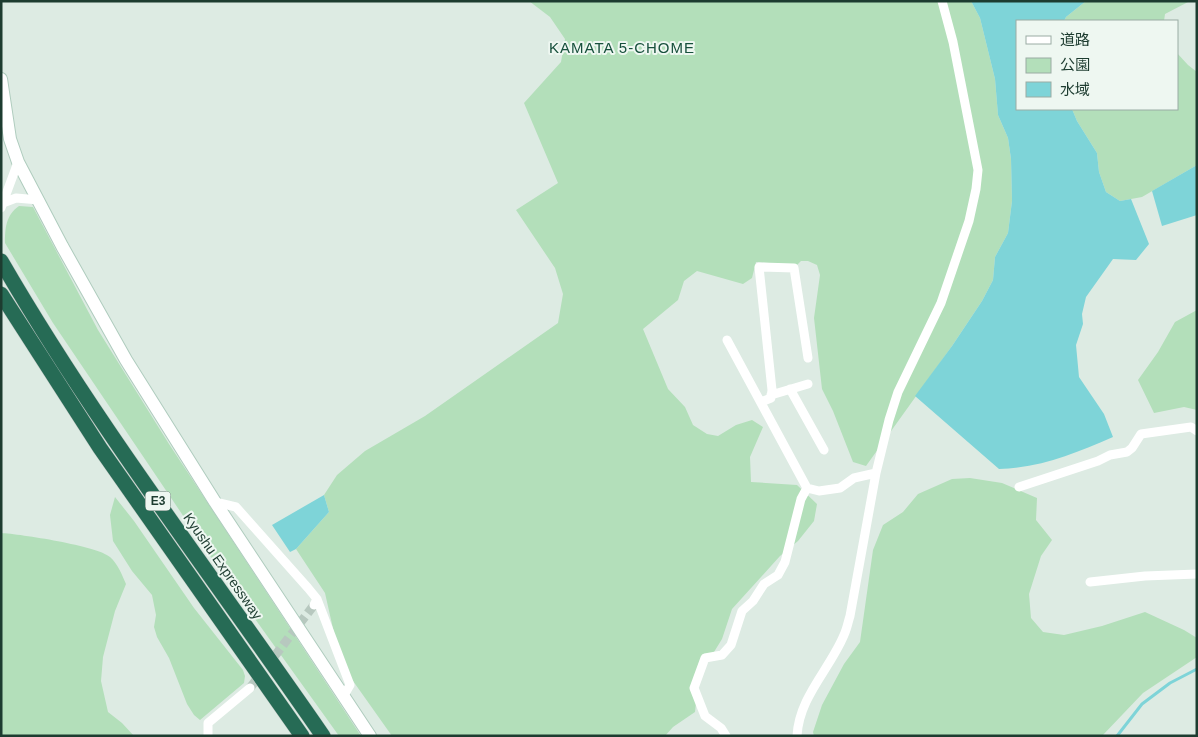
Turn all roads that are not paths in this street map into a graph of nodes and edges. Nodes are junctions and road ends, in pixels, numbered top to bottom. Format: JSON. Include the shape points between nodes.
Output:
{"nodes":[{"id":1,"x":942,"y":1,"type":"edge"},
{"id":2,"x":1,"y":79,"type":"edge"},
{"id":3,"x":6,"y":134,"type":"edge"},
{"id":4,"x":18,"y":162,"type":"junction"},
{"id":5,"x":39,"y":200,"type":"junction"},
{"id":6,"x":2,"y":205,"type":"edge"},
{"id":7,"x":1,"y":261,"type":"edge"},
{"id":8,"x":1,"y":294,"type":"edge"},
{"id":9,"x":727,"y":340,"type":"dead end"},
{"id":10,"x":808,"y":358,"type":"dead end"},
{"id":11,"x":808,"y":384,"type":"dead end"},
{"id":12,"x":790,"y":389,"type":"junction"},
{"id":13,"x":771,"y":395,"type":"junction"},
{"id":14,"x":761,"y":402,"type":"junction"},
{"id":15,"x":1197,"y":431,"type":"edge"},
{"id":16,"x":824,"y":450,"type":"dead end"},
{"id":17,"x":876,"y":473,"type":"junction"},
{"id":18,"x":1019,"y":487,"type":"dead end"},
{"id":19,"x":807,"y":488,"type":"junction"},
{"id":20,"x":216,"y":502,"type":"junction"},
{"id":21,"x":1197,"y":574,"type":"edge"},
{"id":22,"x":1090,"y":582,"type":"dead end"},
{"id":23,"x":250,"y":688,"type":"tunnel mouth"},
{"id":24,"x":343,"y":697,"type":"junction"},
{"id":25,"x":208,"y":736,"type":"edge"},
{"id":26,"x":302,"y":736,"type":"edge"},
{"id":27,"x":323,"y":736,"type":"edge"},
{"id":28,"x":370,"y":736,"type":"edge"},
{"id":29,"x":726,"y":736,"type":"edge"},
{"id":30,"x":797,"y":736,"type":"edge"}],
"edges":[{"from":1,"to":17,"type":"street","via":[[978,170],[976,189],[969,221],[941,303],[898,392]]},
{"from":2,"to":3,"type":"street"},
{"from":3,"to":4,"type":"street"},
{"from":4,"to":5,"type":"street"},
{"from":4,"to":6,"type":"street"},
{"from":5,"to":6,"type":"street","via":[[16,198]]},
{"from":5,"to":20,"type":"street","via":[[126,360]]},
{"from":7,"to":27,"type":"highway","name":"Kyushu Expressway","number":"E3","via":[[114,438]]},
{"from":8,"to":26,"type":"highway","number":"E3","via":[[100,448]]},
{"from":9,"to":14,"type":"street"},
{"from":10,"to":13,"type":"street","via":[[794,268],[759,266]]},
{"from":11,"to":12,"type":"street"},
{"from":12,"to":13,"type":"street"},
{"from":12,"to":16,"type":"street"},
{"from":13,"to":14,"type":"street"},
{"from":14,"to":19,"type":"street"},
{"from":15,"to":18,"type":"street","via":[[1191,427],[1141,434],[1127,452]]},
{"from":17,"to":19,"type":"street","via":[[854,478],[840,488],[820,491]]},
{"from":17,"to":30,"type":"street","via":[[850,616],[844,635],[809,695]]},
{"from":19,"to":29,"type":"street","via":[[801,499],[785,562],[778,575],[764,584],[742,611],[731,645],[722,655],[705,658],[694,688],[705,716]]},
{"from":20,"to":24,"type":"street"},
{"from":20,"to":24,"type":"street","via":[[236,507],[290,566],[316,602],[350,685]]},
{"from":21,"to":22,"type":"street"},
{"from":23,"to":25,"type":"street","via":[[208,723]]},
{"from":24,"to":28,"type":"street"}]}
